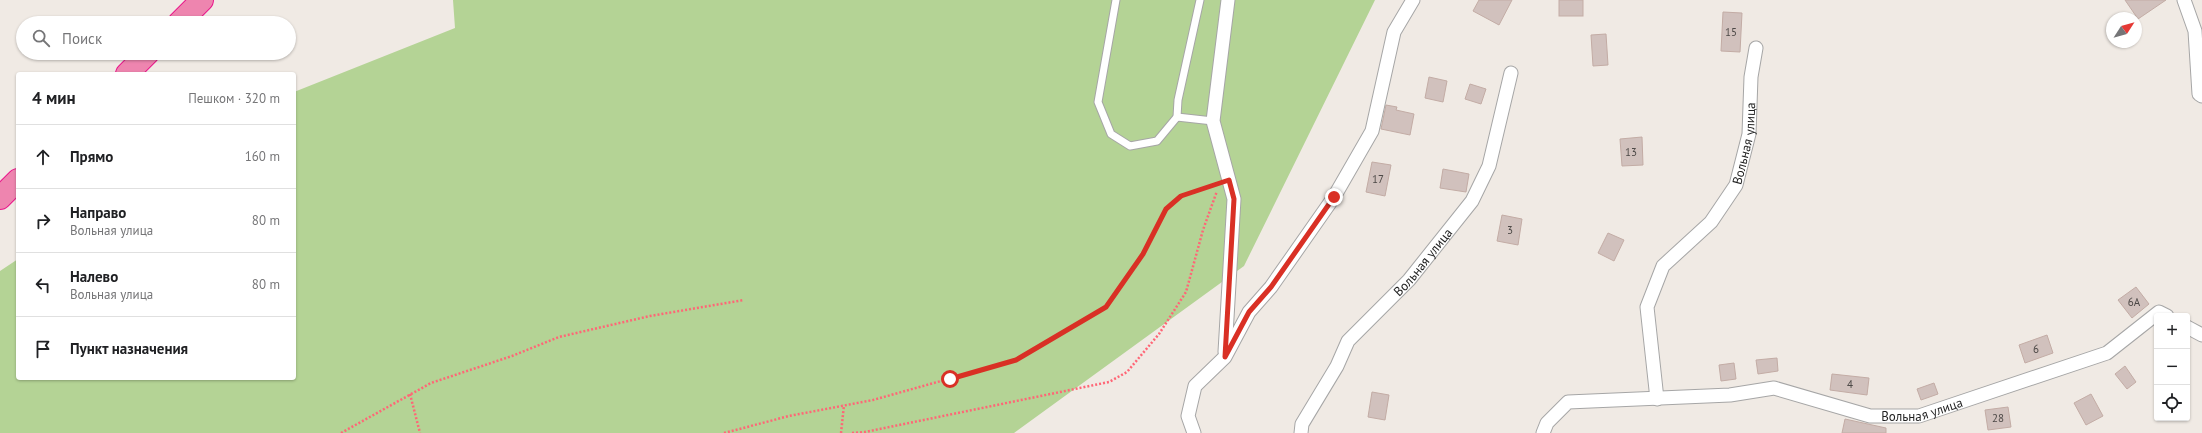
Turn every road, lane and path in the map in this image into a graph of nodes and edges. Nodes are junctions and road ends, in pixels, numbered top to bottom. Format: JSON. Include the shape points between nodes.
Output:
{"nodes":[{"id":1,"x":202,"y":0,"type":"edge"},
{"id":2,"x":1116,"y":0,"type":"edge"},
{"id":3,"x":1200,"y":0,"type":"edge"},
{"id":4,"x":1228,"y":0,"type":"edge"},
{"id":5,"x":1413,"y":0,"type":"edge"},
{"id":6,"x":2184,"y":0,"type":"edge"},
{"id":7,"x":186,"y":16,"type":"edge"},
{"id":8,"x":1756,"y":48,"type":"dead end"},
{"id":9,"x":141,"y":60,"type":"edge"},
{"id":10,"x":129,"y":72,"type":"edge"},
{"id":11,"x":1511,"y":73,"type":"dead end"},
{"id":12,"x":2202,"y":96,"type":"edge"},
{"id":13,"x":1177,"y":117,"type":"junction"},
{"id":14,"x":1213,"y":121,"type":"junction"},
{"id":15,"x":1223,"y":181,"type":"junction"},
{"id":16,"x":16,"y":182,"type":"edge"},
{"id":17,"x":0,"y":198,"type":"edge"},
{"id":18,"x":744,"y":300,"type":"dead end"},
{"id":19,"x":2154,"y":316,"type":"edge"},
{"id":20,"x":2190,"y":329,"type":"edge"},
{"id":21,"x":2202,"y":336,"type":"edge"},
{"id":22,"x":1225,"y":357,"type":"junction"},
{"id":23,"x":410,"y":394,"type":"junction"},
{"id":24,"x":1657,"y":399,"type":"junction"},
{"id":25,"x":844,"y":405,"type":"junction"},
{"id":26,"x":341,"y":433,"type":"edge"},
{"id":27,"x":420,"y":433,"type":"edge"},
{"id":28,"x":724,"y":433,"type":"edge"},
{"id":29,"x":842,"y":433,"type":"edge"},
{"id":30,"x":852,"y":433,"type":"edge"},
{"id":31,"x":1194,"y":433,"type":"edge"},
{"id":32,"x":1301,"y":433,"type":"edge"},
{"id":33,"x":1544,"y":433,"type":"edge"}],
"edges":[{"from":1,"to":7,"type":"highway"},
{"from":2,"to":13,"type":"lane","via":[[1098,102],[1110,134],[1130,146],[1157,141]]},
{"from":3,"to":13,"type":"lane","via":[[1178,100]]},
{"from":4,"to":14,"type":"street"},
{"from":5,"to":22,"type":"street","via":[[1394,32],[1372,131],[1334,197],[1271,287],[1249,312]]},
{"from":6,"to":12,"type":"street","via":[[2195,31],[2199,94]]},
{"from":8,"to":24,"type":"street","name":"Вольная улица","via":[[1751,77],[1749,134],[1736,185],[1711,222],[1663,266],[1647,306]]},
{"from":9,"to":10,"type":"highway"},
{"from":11,"to":32,"type":"street","name":"Вольная улица","via":[[1489,166],[1472,201],[1409,280],[1348,342],[1337,366],[1302,424]]},
{"from":13,"to":14,"type":"lane"},
{"from":14,"to":15,"type":"street"},
{"from":15,"to":22,"type":"street","via":[[1234,199]]},
{"from":15,"to":25,"type":"path","via":[[1181,196],[1166,209],[1143,254],[1106,307],[1016,360],[873,400]]},
{"from":15,"to":30,"type":"path","via":[[1203,230],[1186,292],[1159,334],[1127,372],[1109,382]]},
{"from":16,"to":17,"type":"highway"},
{"from":18,"to":23,"type":"path","via":[[650,316],[560,337],[431,383]]},
{"from":19,"to":24,"type":"street","name":"Вольная улица","via":[[2107,353],[1919,416],[1870,416],[1774,388],[1730,395]]},
{"from":20,"to":21,"type":"street"},
{"from":22,"to":31,"type":"street","via":[[1195,386],[1188,416]]},
{"from":23,"to":26,"type":"path"},
{"from":23,"to":27,"type":"path"},
{"from":24,"to":33,"type":"street","name":"Вольная улица","via":[[1568,402],[1547,422]]},
{"from":25,"to":28,"type":"path"},
{"from":25,"to":29,"type":"path"}]}
